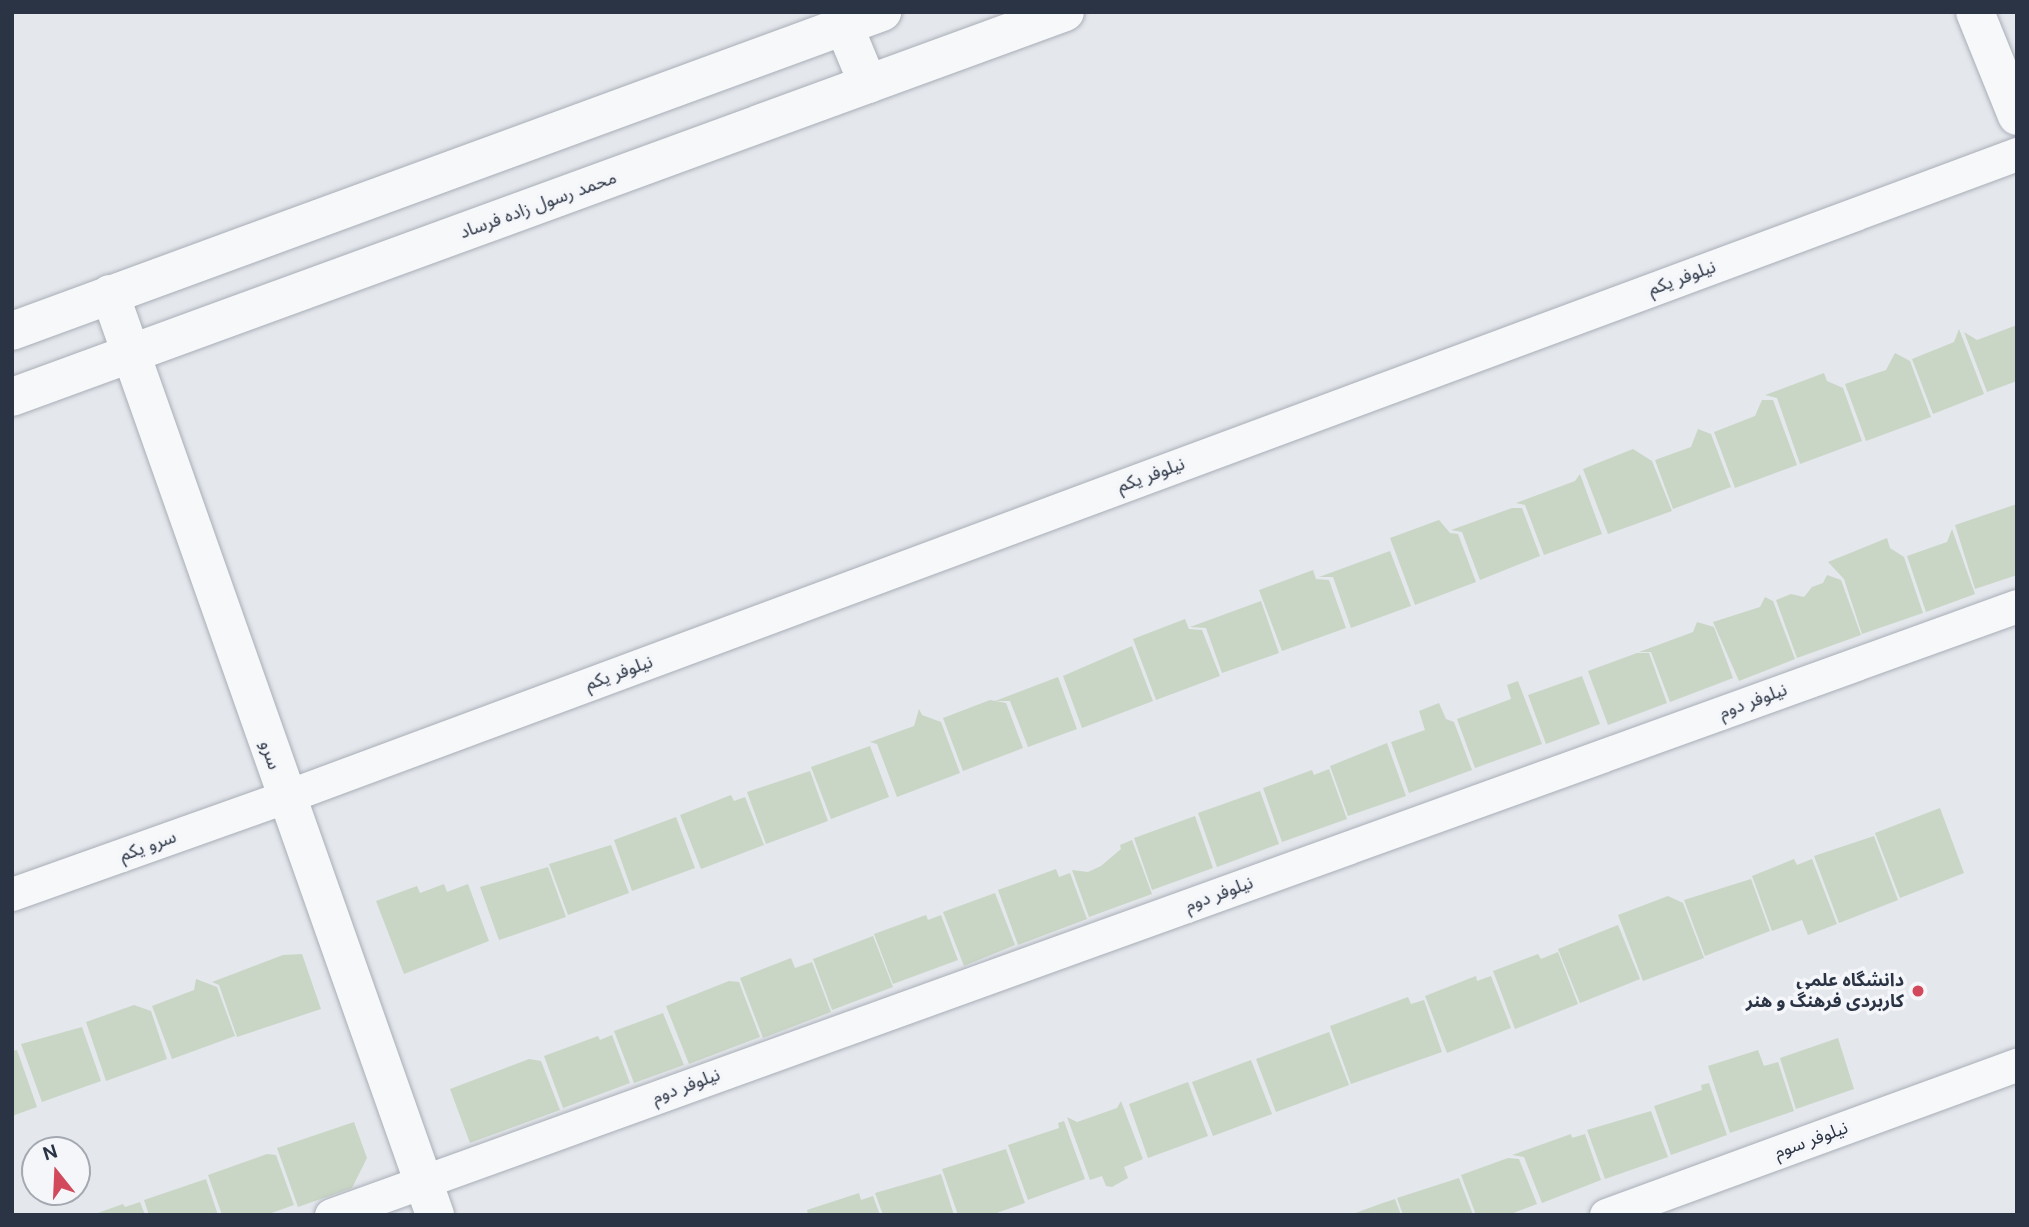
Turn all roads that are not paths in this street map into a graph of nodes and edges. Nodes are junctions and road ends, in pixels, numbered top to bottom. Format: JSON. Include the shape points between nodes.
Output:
{"nodes":[{"id":1,"x":882,"y":12,"type":"edge"},
{"id":2,"x":1065,"y":12,"type":"edge"},
{"id":3,"x":1975,"y":12,"type":"edge"},
{"id":4,"x":844,"y":26,"type":"junction"},
{"id":5,"x":868,"y":84,"type":"junction"},
{"id":6,"x":2017,"y":116,"type":"edge"},
{"id":7,"x":2017,"y":154,"type":"edge"},
{"id":8,"x":110,"y":294,"type":"junction"},
{"id":9,"x":12,"y":331,"type":"edge"},
{"id":10,"x":131,"y":354,"type":"junction"},
{"id":11,"x":12,"y":397,"type":"edge"},
{"id":12,"x":2017,"y":606,"type":"edge"},
{"id":13,"x":285,"y":797,"type":"junction"},
{"id":14,"x":12,"y":894,"type":"edge"},
{"id":15,"x":2017,"y":1065,"type":"edge"},
{"id":16,"x":428,"y":1198,"type":"edge"},
{"id":17,"x":331,"y":1215,"type":"edge"},
{"id":18,"x":1605,"y":1215,"type":"edge"}],
"edges":[{"from":1,"to":4,"type":"street"},
{"from":2,"to":5,"type":"street","name":"محمد رسول زاده فرساد"},
{"from":3,"to":6,"type":"street"},
{"from":4,"to":5,"type":"street"},
{"from":4,"to":8,"type":"street"},
{"from":5,"to":10,"type":"street","name":"محمد رسول زاده فرساد"},
{"from":7,"to":13,"type":"street","name":"نیلوفر یکم"},
{"from":8,"to":9,"type":"street"},
{"from":8,"to":10,"type":"street","name":"سرو"},
{"from":10,"to":11,"type":"street","name":"محمد رسول زاده فرساد"},
{"from":10,"to":13,"type":"street","name":"سرو"},
{"from":12,"to":16,"type":"street","name":"نیلوفر دوم"},
{"from":13,"to":14,"type":"street","name":"سرو یکم"},
{"from":13,"to":16,"type":"street","name":"سرو"},
{"from":15,"to":18,"type":"street","name":"نیلوفر سوم"},
{"from":16,"to":17,"type":"street","name":"نیلوفر دوم"}]}
